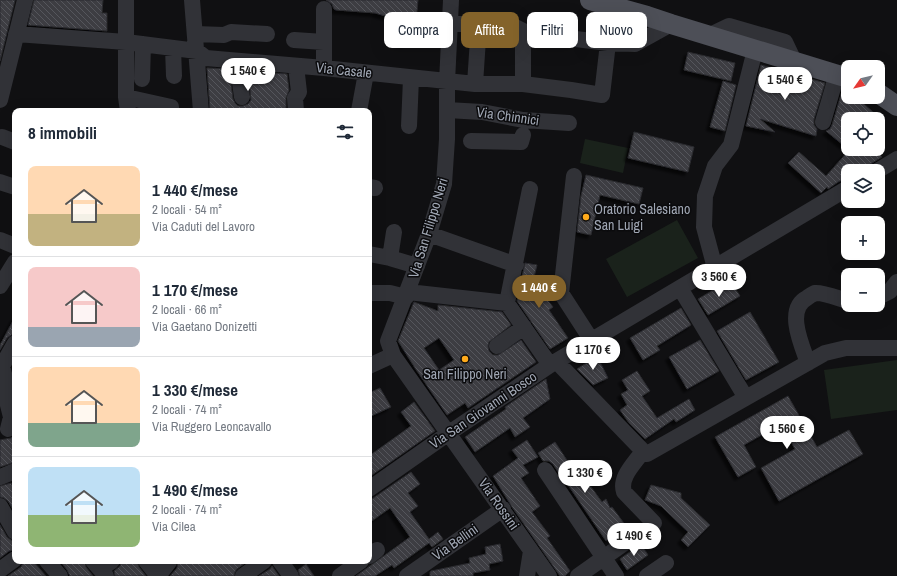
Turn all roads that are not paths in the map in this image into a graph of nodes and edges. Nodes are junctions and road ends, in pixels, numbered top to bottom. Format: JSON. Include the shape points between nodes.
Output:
{"nodes":[{"id":1,"x":25,"y":0,"type":"edge"},
{"id":2,"x":126,"y":0,"type":"edge"},
{"id":3,"x":192,"y":0,"type":"edge"},
{"id":4,"x":451,"y":0,"type":"edge"},
{"id":5,"x":599,"y":1,"type":"edge"},
{"id":6,"x":324,"y":9,"type":"dead end"},
{"id":7,"x":450,"y":12,"type":"edge"},
{"id":8,"x":671,"y":24,"type":"junction"},
{"id":9,"x":519,"y":29,"type":"edge"},
{"id":10,"x":16,"y":34,"type":"junction"},
{"id":11,"x":196,"y":34,"type":"junction"},
{"id":12,"x":266,"y":34,"type":"dead end"},
{"id":13,"x":708,"y":36,"type":"junction"},
{"id":14,"x":647,"y":37,"type":"edge"},
{"id":15,"x":294,"y":40,"type":"dead end"},
{"id":16,"x":523,"y":40,"type":"dead end"},
{"id":17,"x":586,"y":40,"type":"edge"},
{"id":18,"x":126,"y":42,"type":"junction"},
{"id":19,"x":324,"y":42,"type":"junction"},
{"id":20,"x":143,"y":44,"type":"junction"},
{"id":21,"x":173,"y":48,"type":"junction"},
{"id":22,"x":449,"y":48,"type":"edge"},
{"id":23,"x":477,"y":48,"type":"edge"},
{"id":24,"x":607,"y":48,"type":"edge"},
{"id":25,"x":755,"y":50,"type":"junction"},
{"id":26,"x":197,"y":51,"type":"junction"},
{"id":27,"x":237,"y":61,"type":"junction"},
{"id":28,"x":794,"y":61,"type":"junction"},
{"id":29,"x":296,"y":66,"type":"junction"},
{"id":30,"x":4,"y":67,"type":"edge"},
{"id":31,"x":324,"y":68,"type":"junction"},
{"id":32,"x":366,"y":73,"type":"junction"},
{"id":33,"x":841,"y":75,"type":"edge"},
{"id":34,"x":174,"y":76,"type":"dead end"},
{"id":35,"x":411,"y":78,"type":"junction"},
{"id":36,"x":142,"y":79,"type":"dead end"},
{"id":37,"x":841,"y":81,"type":"edge"},
{"id":38,"x":447,"y":82,"type":"junction"},
{"id":39,"x":475,"y":84,"type":"junction"},
{"id":40,"x":523,"y":84,"type":"junction"},
{"id":41,"x":299,"y":92,"type":"junction"},
{"id":42,"x":885,"y":93,"type":"edge"},
{"id":43,"x":885,"y":95,"type":"edge"},
{"id":44,"x":242,"y":97,"type":"dead end"},
{"id":45,"x":0,"y":100,"type":"edge"},
{"id":46,"x":127,"y":104,"type":"edge"},
{"id":47,"x":897,"y":106,"type":"edge"},
{"id":48,"x":171,"y":108,"type":"edge"},
{"id":49,"x":201,"y":108,"type":"edge"},
{"id":50,"x":296,"y":108,"type":"edge"},
{"id":51,"x":308,"y":108,"type":"edge"},
{"id":52,"x":360,"y":108,"type":"edge"},
{"id":53,"x":447,"y":110,"type":"junction"},
{"id":54,"x":897,"y":117,"type":"edge"},
{"id":55,"x":823,"y":122,"type":"dead end"},
{"id":56,"x":569,"y":123,"type":"dead end"},
{"id":57,"x":409,"y":126,"type":"dead end"},
{"id":58,"x":523,"y":135,"type":"dead end"},
{"id":59,"x":471,"y":141,"type":"dead end"},
{"id":60,"x":897,"y":159,"type":"edge"},
{"id":61,"x":885,"y":166,"type":"edge"},
{"id":62,"x":574,"y":176,"type":"dead end"},
{"id":63,"x":0,"y":182,"type":"edge"},
{"id":64,"x":12,"y":186,"type":"edge"},
{"id":65,"x":530,"y":189,"type":"dead end"},
{"id":66,"x":841,"y":192,"type":"edge"},
{"id":67,"x":394,"y":232,"type":"dead end"},
{"id":68,"x":429,"y":234,"type":"junction"},
{"id":69,"x":0,"y":240,"type":"edge"},
{"id":70,"x":12,"y":245,"type":"edge"},
{"id":71,"x":372,"y":255,"type":"edge"},
{"id":72,"x":390,"y":258,"type":"junction"},
{"id":73,"x":516,"y":265,"type":"junction"},
{"id":74,"x":12,"y":266,"type":"edge"},
{"id":75,"x":417,"y":266,"type":"junction"},
{"id":76,"x":715,"y":268,"type":"junction"},
{"id":77,"x":2,"y":280,"type":"edge"},
{"id":78,"x":897,"y":282,"type":"edge"},
{"id":79,"x":680,"y":288,"type":"junction"},
{"id":80,"x":372,"y":293,"type":"edge"},
{"id":81,"x":407,"y":294,"type":"junction"},
{"id":82,"x":885,"y":294,"type":"edge"},
{"id":83,"x":841,"y":299,"type":"edge"},
{"id":84,"x":507,"y":303,"type":"junction"},
{"id":85,"x":524,"y":327,"type":"junction"},
{"id":86,"x":592,"y":341,"type":"junction"},
{"id":87,"x":497,"y":346,"type":"dead end"},
{"id":88,"x":12,"y":348,"type":"edge"},
{"id":89,"x":897,"y":348,"type":"edge"},
{"id":90,"x":393,"y":355,"type":"junction"},
{"id":91,"x":808,"y":363,"type":"junction"},
{"id":92,"x":554,"y":364,"type":"junction"},
{"id":93,"x":372,"y":365,"type":"edge"},
{"id":94,"x":746,"y":398,"type":"junction"},
{"id":95,"x":7,"y":431,"type":"edge"},
{"id":96,"x":449,"y":433,"type":"junction"},
{"id":97,"x":645,"y":452,"type":"junction"},
{"id":98,"x":545,"y":470,"type":"dead end"},
{"id":99,"x":372,"y":483,"type":"edge"},
{"id":100,"x":0,"y":506,"type":"edge"},
{"id":101,"x":503,"y":509,"type":"junction"},
{"id":102,"x":654,"y":523,"type":"dead end"},
{"id":103,"x":12,"y":527,"type":"edge"},
{"id":104,"x":633,"y":538,"type":"dead end"},
{"id":105,"x":532,"y":551,"type":"junction"},
{"id":106,"x":604,"y":558,"type":"junction"},
{"id":107,"x":12,"y":561,"type":"edge"},
{"id":108,"x":666,"y":563,"type":"dead end"},
{"id":109,"x":50,"y":564,"type":"edge"},
{"id":110,"x":148,"y":564,"type":"edge"},
{"id":111,"x":167,"y":564,"type":"edge"},
{"id":112,"x":260,"y":564,"type":"edge"},
{"id":113,"x":282,"y":564,"type":"edge"},
{"id":114,"x":357,"y":564,"type":"edge"},
{"id":115,"x":0,"y":570,"type":"edge"},
{"id":116,"x":60,"y":576,"type":"edge"},
{"id":117,"x":158,"y":576,"type":"edge"},
{"id":118,"x":243,"y":576,"type":"edge"},
{"id":119,"x":291,"y":576,"type":"edge"},
{"id":120,"x":340,"y":576,"type":"edge"},
{"id":121,"x":407,"y":576,"type":"edge"},
{"id":122,"x":527,"y":576,"type":"edge"},
{"id":123,"x":549,"y":576,"type":"edge"},
{"id":124,"x":578,"y":576,"type":"edge"},
{"id":125,"x":616,"y":576,"type":"edge"},
{"id":126,"x":647,"y":576,"type":"edge"}],
"edges":[{"from":1,"to":10,"type":"street"},
{"from":2,"to":18,"type":"street"},
{"from":3,"to":11,"type":"street"},
{"from":4,"to":7,"type":"street","name":"Via San Filippo Neri"},
{"from":5,"to":8,"type":"main road"},
{"from":6,"to":19,"type":"street"},
{"from":8,"to":13,"type":"main road"},
{"from":8,"to":14,"type":"street"},
{"from":9,"to":17,"type":"street","via":[[527,33]]},
{"from":10,"to":18,"type":"street","name":"Via Casale"},
{"from":10,"to":30,"type":"street"},
{"from":11,"to":12,"type":"street"},
{"from":11,"to":26,"type":"street"},
{"from":13,"to":25,"type":"main road"},
{"from":13,"to":28,"type":"street","via":[[729,26],[785,42]]},
{"from":15,"to":19,"type":"street"},
{"from":16,"to":40,"type":"street"},
{"from":18,"to":20,"type":"street","name":"Via Casale"},
{"from":18,"to":46,"type":"street"},
{"from":19,"to":31,"type":"street"},
{"from":20,"to":21,"type":"street","name":"Via Casale"},
{"from":20,"to":36,"type":"street"},
{"from":21,"to":26,"type":"street","name":"Via Casale"},
{"from":21,"to":34,"type":"street"},
{"from":22,"to":38,"type":"street","name":"Via San Filippo Neri"},
{"from":23,"to":39,"type":"street"},
{"from":24,"to":40,"type":"street","name":"Via Casale","via":[[602,95]]},
{"from":25,"to":28,"type":"main road"},
{"from":25,"to":76,"type":"street","via":[[731,145],[715,166],[705,196],[704,227]]},
{"from":26,"to":27,"type":"street","name":"Via Casale","via":[[206,58]]},
{"from":26,"to":49,"type":"street"},
{"from":27,"to":29,"type":"street","name":"Via Casale"},
{"from":27,"to":44,"type":"street"},
{"from":28,"to":33,"type":"main road"},
{"from":29,"to":31,"type":"street","name":"Via Casale"},
{"from":29,"to":41,"type":"street"},
{"from":30,"to":45,"type":"street"},
{"from":31,"to":32,"type":"street","name":"Via Casale"},
{"from":32,"to":35,"type":"street","name":"Via Casale"},
{"from":32,"to":52,"type":"street"},
{"from":35,"to":38,"type":"street","name":"Via Casale"},
{"from":35,"to":57,"type":"street"},
{"from":37,"to":55,"type":"street"},
{"from":38,"to":39,"type":"street","name":"Via Casale"},
{"from":38,"to":53,"type":"street","name":"Via San Filippo Neri"},
{"from":39,"to":40,"type":"street","name":"Via Casale"},
{"from":41,"to":50,"type":"street"},
{"from":41,"to":51,"type":"street","via":[[306,99]]},
{"from":42,"to":47,"type":"main road"},
{"from":43,"to":54,"type":"street"},
{"from":46,"to":48,"type":"street"},
{"from":53,"to":56,"type":"street","name":"Via Chinnici"},
{"from":53,"to":68,"type":"street","name":"Via San Filippo Neri","via":[[444,184]]},
{"from":58,"to":59,"type":"street","via":[[521,142]]},
{"from":60,"to":61,"type":"street"},
{"from":62,"to":86,"type":"street","via":[[561,293]]},
{"from":63,"to":64,"type":"street"},
{"from":65,"to":73,"type":"street"},
{"from":66,"to":76,"type":"street","name":"Via San Giovanni Bosco"},
{"from":67,"to":72,"type":"street"},
{"from":68,"to":73,"type":"street"},
{"from":68,"to":75,"type":"street","name":"Via San Filippo Neri"},
{"from":69,"to":70,"type":"street"},
{"from":71,"to":72,"type":"street"},
{"from":72,"to":75,"type":"street"},
{"from":73,"to":84,"type":"street"},
{"from":74,"to":77,"type":"street"},
{"from":75,"to":81,"type":"street","name":"Via San Filippo Neri"},
{"from":76,"to":79,"type":"street","name":"Via San Giovanni Bosco"},
{"from":78,"to":82,"type":"street"},
{"from":79,"to":86,"type":"street","name":"Via San Giovanni Bosco"},
{"from":79,"to":94,"type":"street"},
{"from":80,"to":81,"type":"street"},
{"from":81,"to":84,"type":"street"},
{"from":81,"to":90,"type":"street","name":"Via San Filippo Neri","via":[[388,341]]},
{"from":83,"to":91,"type":"street","via":[[815,293],[803,300],[796,312],[796,326]]},
{"from":84,"to":85,"type":"street"},
{"from":85,"to":87,"type":"street"},
{"from":85,"to":92,"type":"street"},
{"from":86,"to":92,"type":"street","name":"Via San Giovanni Bosco"},
{"from":88,"to":95,"type":"street","via":[[2,366],[11,416]]},
{"from":89,"to":91,"type":"street","via":[[846,348],[825,352]]},
{"from":90,"to":93,"type":"street"},
{"from":90,"to":96,"type":"street","name":"Via San Filippo Neri"},
{"from":91,"to":94,"type":"street"},
{"from":92,"to":96,"type":"street","name":"Via San Giovanni Bosco"},
{"from":92,"to":97,"type":"street"},
{"from":94,"to":97,"type":"street"},
{"from":96,"to":99,"type":"street","name":"Via San Giovanni Bosco"},
{"from":96,"to":101,"type":"street","name":"Via Rossini"},
{"from":97,"to":102,"type":"street","via":[[624,477],[622,486],[624,492]]},
{"from":98,"to":106,"type":"street"},
{"from":100,"to":103,"type":"street"},
{"from":101,"to":105,"type":"street","name":"Via Rossini"},
{"from":101,"to":121,"type":"street","name":"Via Bellini"},
{"from":104,"to":106,"type":"street"},
{"from":105,"to":122,"type":"street"},
{"from":105,"to":123,"type":"street","name":"Via Rossini"},
{"from":106,"to":124,"type":"street"},
{"from":106,"to":125,"type":"street"},
{"from":107,"to":115,"type":"street"},
{"from":108,"to":126,"type":"street"},
{"from":109,"to":116,"type":"street"},
{"from":110,"to":117,"type":"street"},
{"from":111,"to":117,"type":"street"},
{"from":112,"to":118,"type":"street"},
{"from":113,"to":119,"type":"street"},
{"from":114,"to":120,"type":"street"}]}
